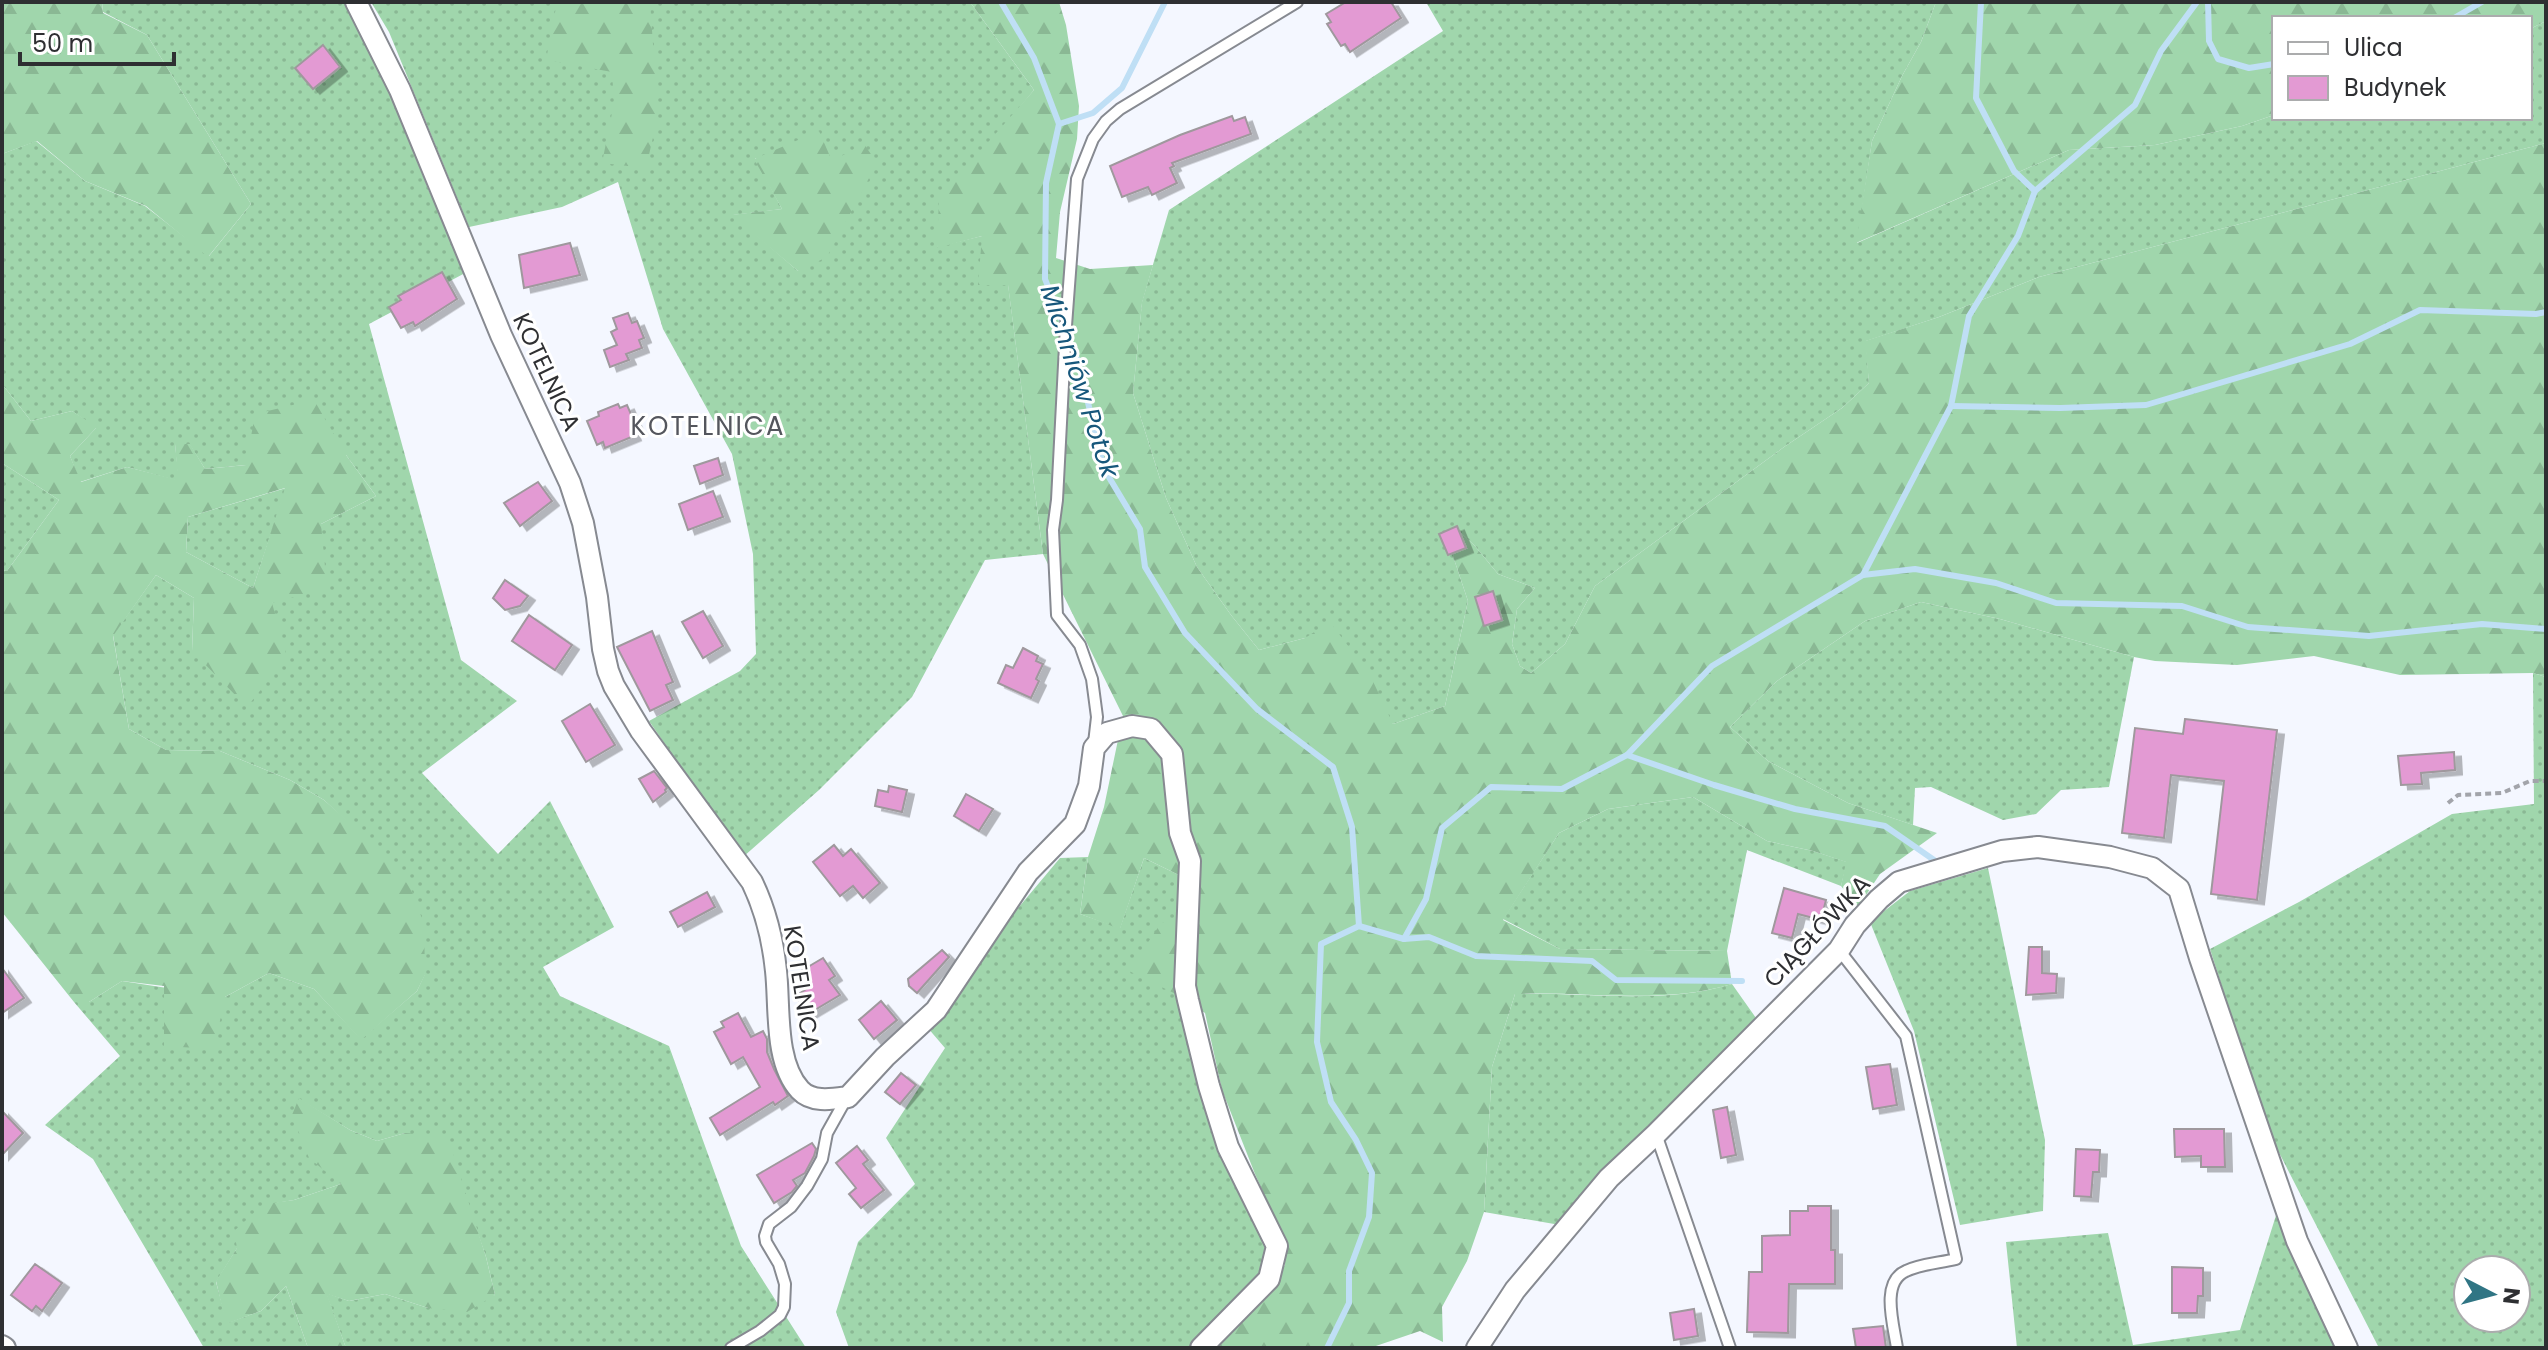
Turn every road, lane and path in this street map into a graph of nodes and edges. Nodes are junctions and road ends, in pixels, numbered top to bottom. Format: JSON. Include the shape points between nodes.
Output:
{"nodes":[{"id":1,"x":356,"y":2,"type":"edge"},
{"id":2,"x":1297,"y":2,"type":"edge"},
{"id":3,"x":1094,"y":748,"type":"junction"},
{"id":4,"x":2546,"y":781,"type":"edge"},
{"id":5,"x":2448,"y":803,"type":"dead end"},
{"id":6,"x":1839,"y":950,"type":"junction"},
{"id":7,"x":848,"y":1097,"type":"junction"},
{"id":8,"x":1656,"y":1134,"type":"junction"},
{"id":9,"x":731,"y":1348,"type":"edge"},
{"id":10,"x":1201,"y":1348,"type":"edge"},
{"id":11,"x":1477,"y":1348,"type":"edge"},
{"id":12,"x":1730,"y":1348,"type":"edge"},
{"id":13,"x":1897,"y":1348,"type":"edge"},
{"id":14,"x":2347,"y":1348,"type":"edge"}],
"edges":[{"from":1,"to":7,"type":"street","name":"KOTELNICA","via":[[400,90],[501,335],[570,483],[588,547],[603,649],[614,686],[761,900],[776,968],[781,1039],[792,1076],[806,1095]]},
{"from":2,"to":3,"type":"lane","via":[[1120,109],[1093,139],[1077,179],[1053,530],[1057,615],[1080,645],[1092,679]]},
{"from":3,"to":7,"type":"street","via":[[1089,786],[1075,824],[1028,872],[936,1010]]},
{"from":3,"to":10,"type":"street","via":[[1107,733],[1132,726],[1151,729],[1172,754],[1180,833],[1190,861],[1185,986],[1228,1147],[1277,1246],[1269,1279]]},
{"from":4,"to":5,"type":"path","via":[[2530,781],[2502,793],[2458,795]]},
{"from":6,"to":8,"type":"street","name":"CIĄGŁÓWKA"},
{"from":6,"to":13,"type":"lane","via":[[1906,1036],[1956,1259],[1904,1271],[1895,1279],[1890,1291]]},
{"from":6,"to":14,"type":"street","name":"CIĄGŁÓWKA","via":[[1863,916],[1899,882],[2002,851],[2038,847],[2110,857],[2152,868],[2179,889],[2297,1241]]},
{"from":7,"to":9,"type":"lane","via":[[827,1133],[822,1159],[807,1186],[769,1224],[765,1236],[785,1284],[784,1307],[760,1331]]},
{"from":8,"to":11,"type":"street","name":"CIĄGŁÓWKA","via":[[1609,1178],[1515,1290]]},
{"from":8,"to":12,"type":"lane"}]}
